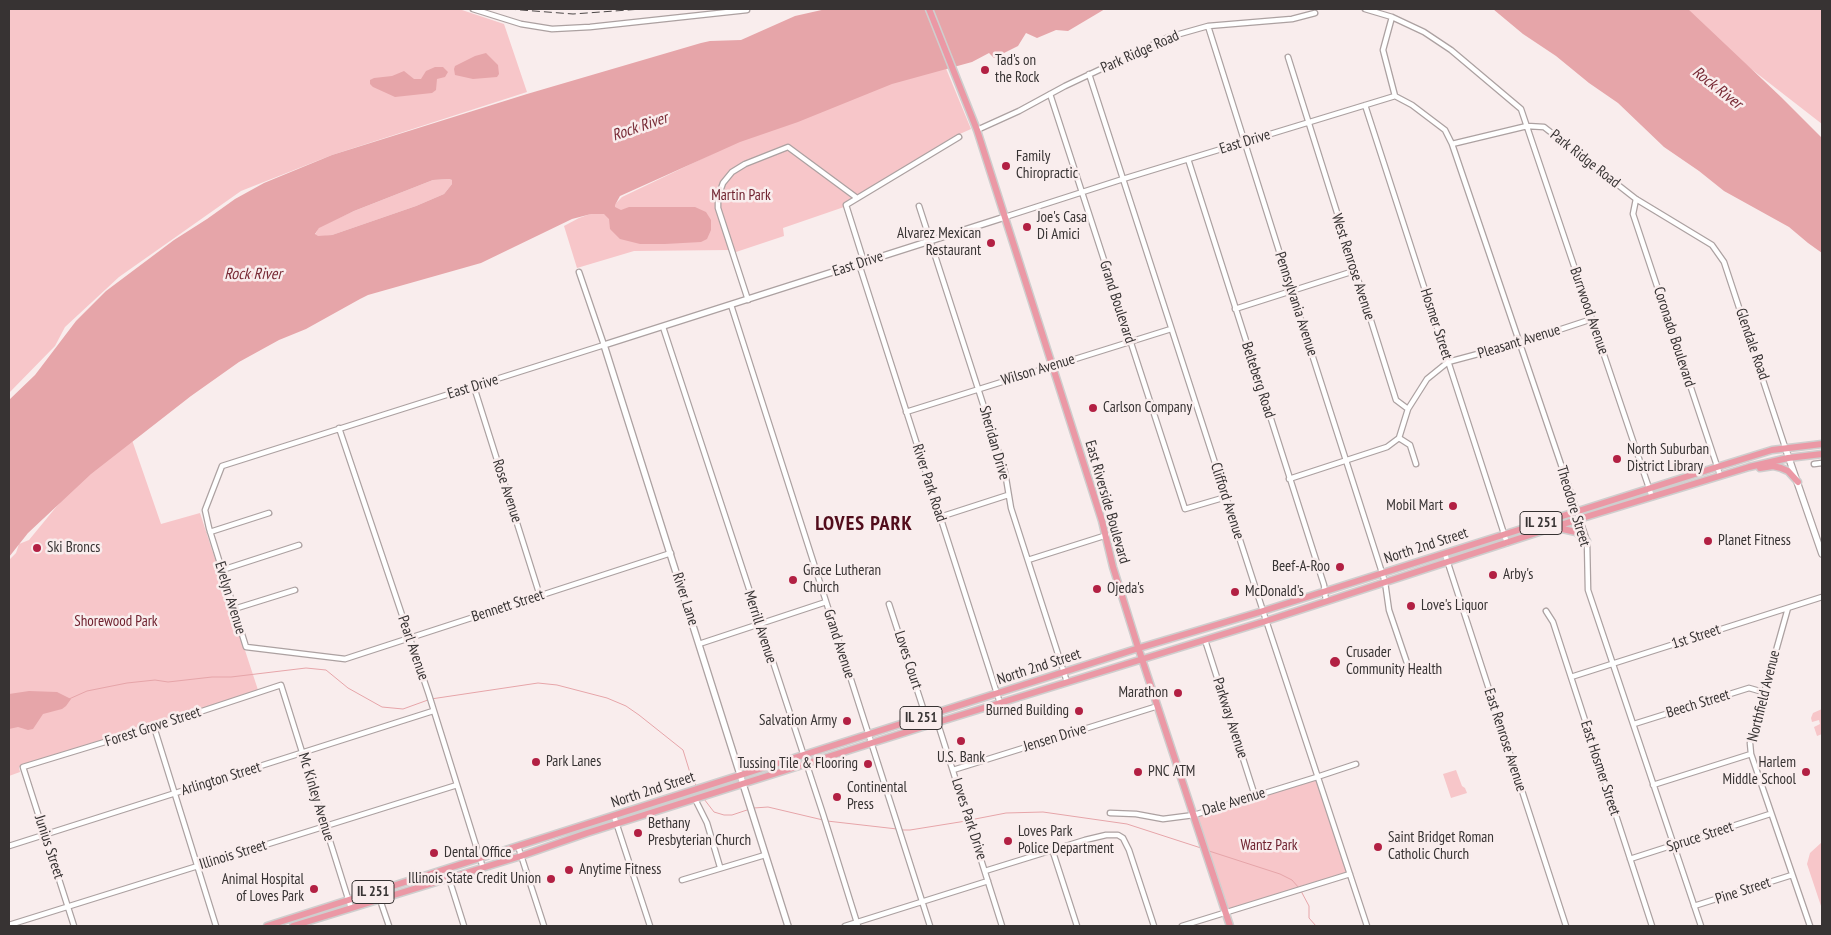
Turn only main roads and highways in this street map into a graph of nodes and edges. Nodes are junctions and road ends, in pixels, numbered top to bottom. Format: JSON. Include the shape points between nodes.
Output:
{"nodes":[{"id":1,"x":929,"y":9,"type":"edge"},
{"id":2,"x":1822,"y":444,"type":"edge"},
{"id":3,"x":1822,"y":454,"type":"edge"},
{"id":4,"x":1749,"y":467,"type":"junction"},
{"id":5,"x":1798,"y":482,"type":"road end"},
{"id":6,"x":1578,"y":515,"type":"junction"},
{"id":7,"x":1552,"y":529,"type":"junction"},
{"id":8,"x":1587,"y":540,"type":"road end"},
{"id":9,"x":1221,"y":624,"type":"junction"},
{"id":10,"x":1224,"y":634,"type":"junction"},
{"id":11,"x":1139,"y":648,"type":"junction"},
{"id":12,"x":1142,"y":660,"type":"junction"},
{"id":13,"x":267,"y":926,"type":"edge"},
{"id":14,"x":294,"y":926,"type":"edge"},
{"id":15,"x":1230,"y":926,"type":"edge"}],
"edges":[{"from":1,"to":11,"type":"main road","name":"East Riverside Boulevard","via":[[977,130]]},
{"from":2,"to":6,"type":"main road","name":"North 2nd Street","number":"IL 251","via":[[1785,447]]},
{"from":3,"to":4,"type":"main road","name":"North 2nd Street","number":"IL 251"},
{"from":4,"to":5,"type":"main road","via":[[1777,467],[1788,471]]},
{"from":4,"to":6,"type":"main road","name":"North 2nd Street","number":"IL 251","via":[[1652,497]]},
{"from":6,"to":7,"type":"main road","name":"North 2nd Street","number":"IL 251"},
{"from":6,"to":9,"type":"main road","name":"North 2nd Street","number":"IL 251"},
{"from":7,"to":8,"type":"main road","via":[[1571,530]]},
{"from":7,"to":10,"type":"main road","name":"North 2nd Street","number":"IL 251"},
{"from":9,"to":10,"type":"main road"},
{"from":9,"to":11,"type":"main road","name":"North 2nd Street","number":"IL 251"},
{"from":10,"to":12,"type":"main road","name":"North 2nd Street","number":"IL 251"},
{"from":11,"to":12,"type":"main road","name":"East Riverside Boulevard"},
{"from":11,"to":13,"type":"main road","name":"North 2nd Street","number":"IL 251"},
{"from":12,"to":14,"type":"main road","name":"North 2nd Street","number":"IL 251"},
{"from":12,"to":15,"type":"main road","name":"East Riverside Boulevard"}]}
